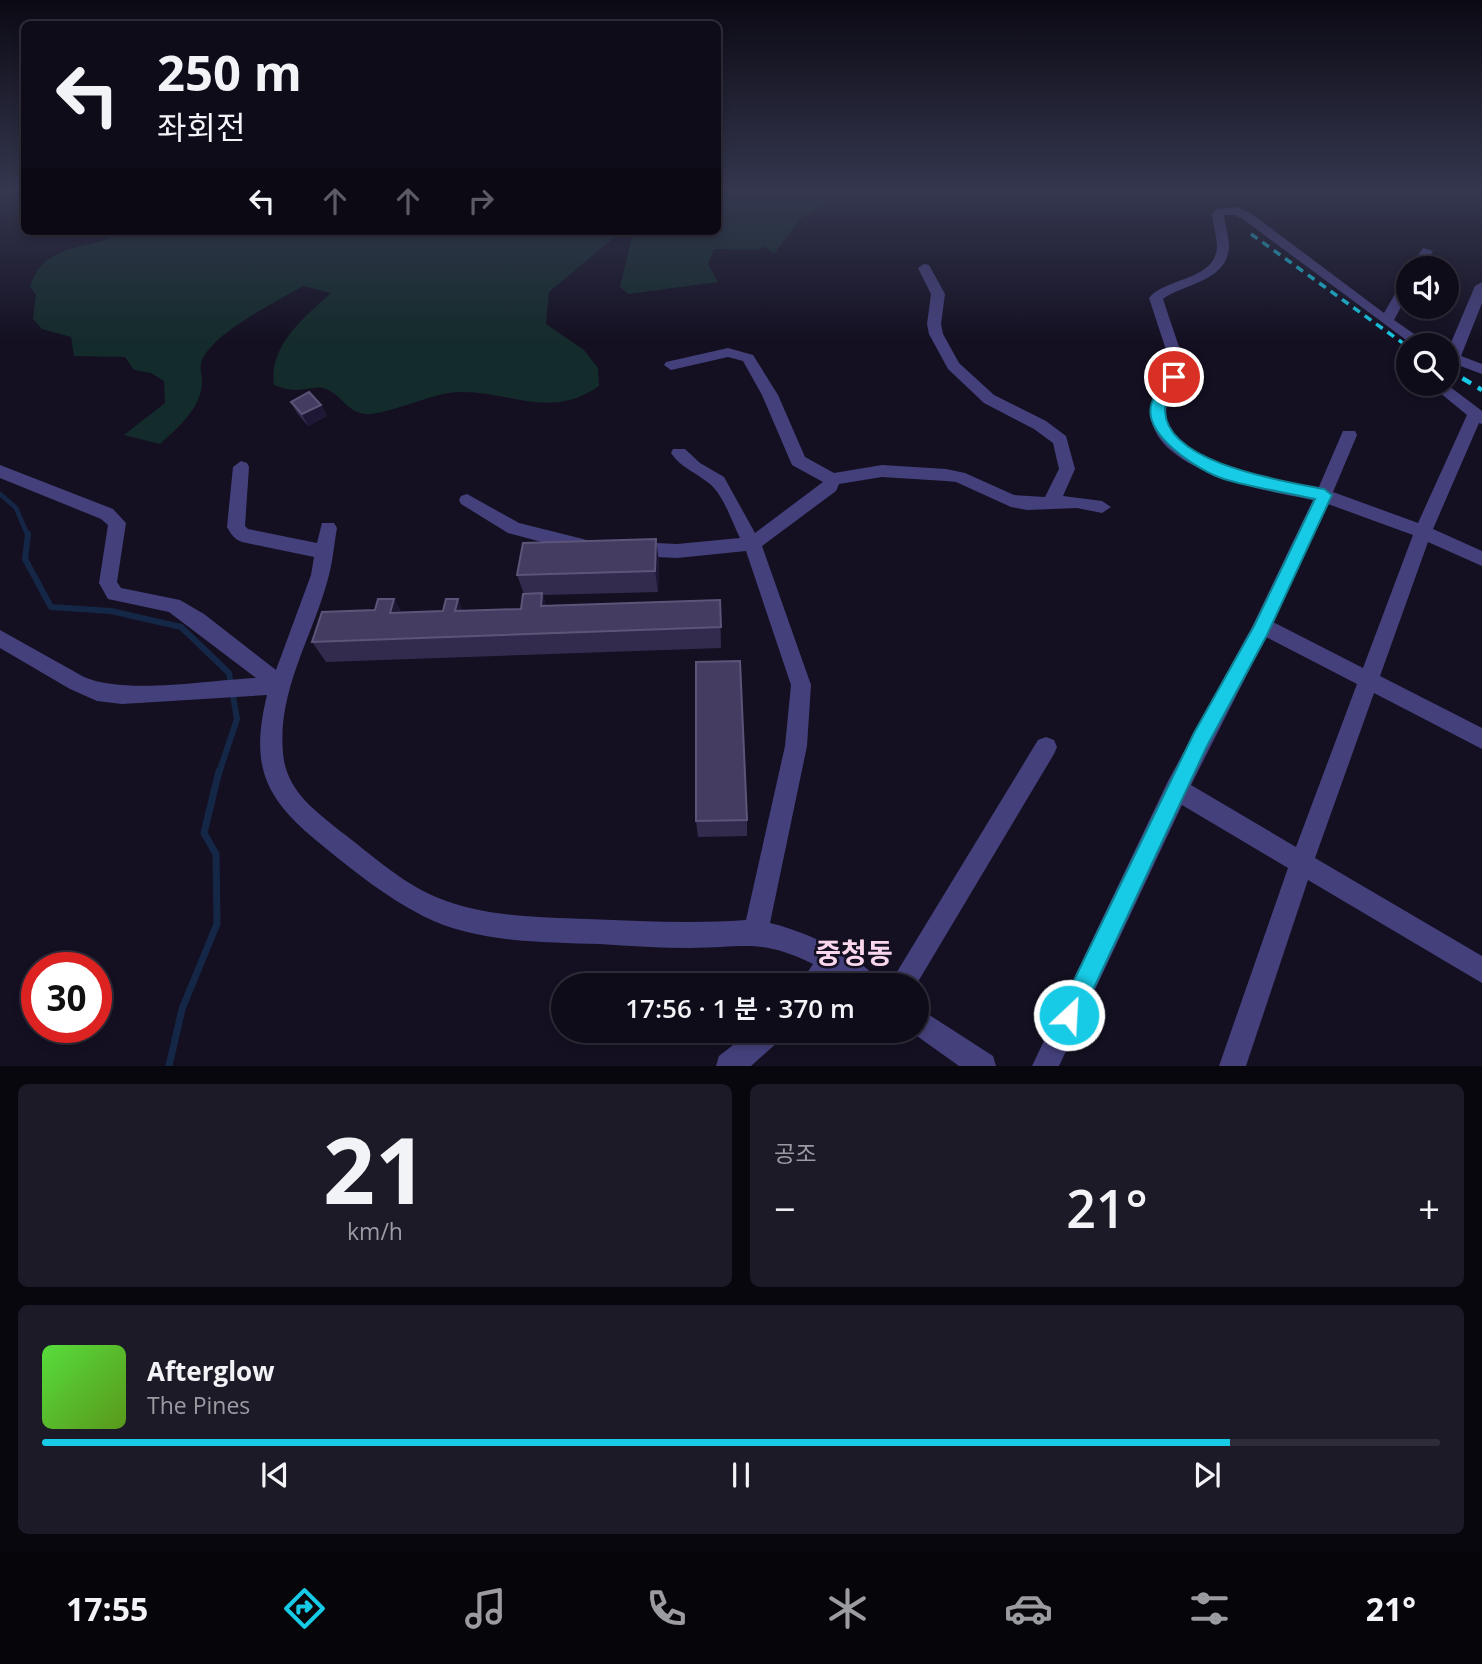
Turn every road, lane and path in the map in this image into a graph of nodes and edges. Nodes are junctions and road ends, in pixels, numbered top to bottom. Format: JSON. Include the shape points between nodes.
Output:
{"nodes":[{"id":1,"x":1222,"y":242,"type":"edge"},
{"id":2,"x":1281,"y":242,"type":"edge"},
{"id":3,"x":1427,"y":251,"type":"dead end"},
{"id":4,"x":1424,"y":256,"type":"edge"},
{"id":5,"x":924,"y":268,"type":"dead end"},
{"id":6,"x":1482,"y":286,"type":"edge"},
{"id":7,"x":1396,"y":303,"type":"edge"},
{"id":8,"x":1386,"y":321,"type":"junction"},
{"id":9,"x":1404,"y":333,"type":"edge"},
{"id":10,"x":1459,"y":338,"type":"edge"},
{"id":11,"x":1459,"y":361,"type":"edge"},
{"id":12,"x":671,"y":365,"type":"dead end"},
{"id":13,"x":1482,"y":369,"type":"edge"},
{"id":14,"x":1452,"y":396,"type":"edge"},
{"id":15,"x":1478,"y":416,"type":"edge"},
{"id":16,"x":1349,"y":435,"type":"dead end"},
{"id":17,"x":680,"y":453,"type":"dead end"},
{"id":18,"x":241,"y":467,"type":"dead end"},
{"id":19,"x":0,"y":471,"type":"edge"},
{"id":20,"x":832,"y":479,"type":"junction"},
{"id":21,"x":1324,"y":495,"type":"junction"},
{"id":22,"x":467,"y":500,"type":"dead end"},
{"id":23,"x":1052,"y":501,"type":"junction"},
{"id":24,"x":1102,"y":507,"type":"dead end"},
{"id":25,"x":328,"y":528,"type":"dead end"},
{"id":26,"x":1423,"y":532,"type":"junction"},
{"id":27,"x":752,"y":544,"type":"junction"},
{"id":28,"x":324,"y":552,"type":"junction"},
{"id":29,"x":1482,"y":559,"type":"edge"},
{"id":30,"x":1262,"y":625,"type":"junction"},
{"id":31,"x":0,"y":638,"type":"edge"},
{"id":32,"x":1370,"y":680,"type":"junction"},
{"id":33,"x":280,"y":685,"type":"junction"},
{"id":34,"x":1482,"y":739,"type":"edge"},
{"id":35,"x":1046,"y":747,"type":"dead end"},
{"id":36,"x":1176,"y":789,"type":"junction"},
{"id":37,"x":1302,"y":862,"type":"junction"},
{"id":38,"x":756,"y":932,"type":"junction"},
{"id":39,"x":833,"y":961,"type":"junction"},
{"id":40,"x":1482,"y":970,"type":"edge"},
{"id":41,"x":822,"y":973,"type":"edge"},
{"id":42,"x":850,"y":973,"type":"edge"},
{"id":43,"x":909,"y":973,"type":"edge"},
{"id":44,"x":929,"y":1028,"type":"edge"},
{"id":45,"x":757,"y":1043,"type":"edge"},
{"id":46,"x":729,"y":1066,"type":"edge"},
{"id":47,"x":983,"y":1066,"type":"edge"},
{"id":48,"x":1045,"y":1066,"type":"edge"},
{"id":49,"x":1232,"y":1066,"type":"edge"}],
"edges":[{"from":1,"to":21,"type":"street","via":[[1221,259],[1191,284],[1163,291],[1156,298],[1178,365],[1159,402],[1161,428],[1204,464],[1226,474]]},
{"from":2,"to":8,"type":"street"},
{"from":3,"to":4,"type":"street"},
{"from":5,"to":23,"type":"street","via":[[938,294],[936,334],[953,366],[989,399],[1060,440],[1067,469]]},
{"from":6,"to":10,"type":"street"},
{"from":7,"to":8,"type":"street"},
{"from":8,"to":9,"type":"street"},
{"from":11,"to":13,"type":"street"},
{"from":12,"to":20,"type":"street","via":[[728,352],[748,358],[771,395],[798,461]]},
{"from":14,"to":15,"type":"street"},
{"from":15,"to":26,"type":"street"},
{"from":16,"to":21,"type":"street"},
{"from":17,"to":27,"type":"street","via":[[718,481]]},
{"from":18,"to":28,"type":"street","via":[[236,527],[242,536]]},
{"from":19,"to":33,"type":"street","via":[[107,514],[117,523],[108,583],[115,594],[173,606]]},
{"from":20,"to":23,"type":"street","via":[[882,471],[946,475],[1011,501]]},
{"from":20,"to":27,"type":"street","via":[[830,487]]},
{"from":21,"to":26,"type":"street"},
{"from":21,"to":30,"type":"street"},
{"from":22,"to":27,"type":"street","via":[[514,528],[573,546],[677,551]]},
{"from":23,"to":24,"type":"street"},
{"from":25,"to":28,"type":"street"},
{"from":26,"to":29,"type":"street"},
{"from":26,"to":32,"type":"street"},
{"from":27,"to":38,"type":"street","via":[[801,685],[796,746]]},
{"from":28,"to":33,"type":"street"},
{"from":30,"to":32,"type":"street"},
{"from":30,"to":36,"type":"street"},
{"from":31,"to":33,"type":"street","via":[[97,692],[122,695]]},
{"from":32,"to":34,"type":"street"},
{"from":32,"to":37,"type":"street"},
{"from":33,"to":38,"type":"street","via":[[272,719],[272,755],[281,789],[304,817],[388,883],[432,908],[527,929],[691,936]]},
{"from":35,"to":43,"type":"street"},
{"from":36,"to":37,"type":"street"},
{"from":36,"to":48,"type":"street"},
{"from":37,"to":40,"type":"street"},
{"from":37,"to":49,"type":"street"},
{"from":38,"to":39,"type":"street","via":[[789,939]]},
{"from":39,"to":41,"type":"street"},
{"from":39,"to":42,"type":"street"},
{"from":44,"to":47,"type":"street"},
{"from":45,"to":46,"type":"street"}]}
